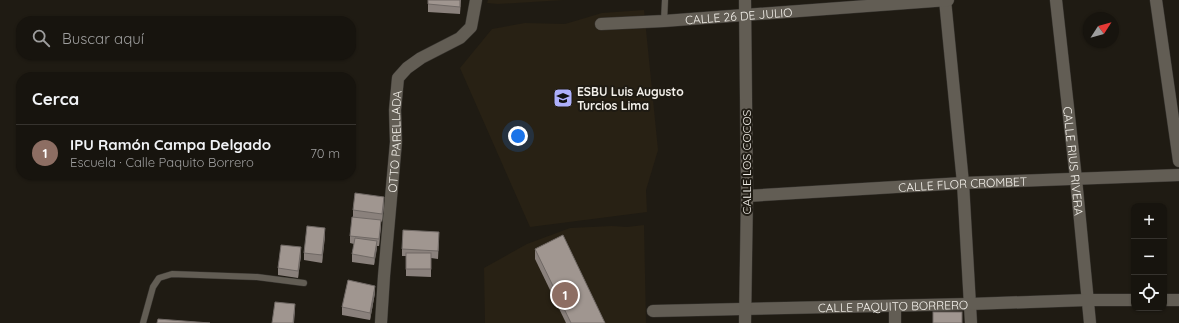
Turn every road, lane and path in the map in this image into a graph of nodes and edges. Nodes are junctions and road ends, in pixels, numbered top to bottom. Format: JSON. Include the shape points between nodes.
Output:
{"nodes":[{"id":1,"x":476,"y":0,"type":"edge"},
{"id":2,"x":665,"y":0,"type":"edge"},
{"id":3,"x":746,"y":0,"type":"edge"},
{"id":4,"x":945,"y":0,"type":"edge"},
{"id":5,"x":948,"y":0,"type":"edge"},
{"id":6,"x":1056,"y":0,"type":"edge"},
{"id":7,"x":1156,"y":0,"type":"edge"},
{"id":8,"x":745,"y":15,"type":"junction"},
{"id":9,"x":664,"y":21,"type":"junction"},
{"id":10,"x":601,"y":24,"type":"dead end"},
{"id":11,"x":1179,"y":160,"type":"edge"},
{"id":12,"x":1179,"y":175,"type":"edge"},
{"id":13,"x":1076,"y":179,"type":"junction"},
{"id":14,"x":963,"y":183,"type":"junction"},
{"id":15,"x":747,"y":196,"type":"junction"},
{"id":16,"x":304,"y":283,"type":"dead end"},
{"id":17,"x":1087,"y":300,"type":"junction"},
{"id":18,"x":1131,"y":300,"type":"edge"},
{"id":19,"x":1167,"y":300,"type":"edge"},
{"id":20,"x":1179,"y":300,"type":"edge"},
{"id":21,"x":970,"y":304,"type":"junction"},
{"id":22,"x":895,"y":306,"type":"junction"},
{"id":23,"x":746,"y":309,"type":"junction"},
{"id":24,"x":653,"y":311,"type":"dead end"},
{"id":25,"x":143,"y":323,"type":"edge"},
{"id":26,"x":382,"y":323,"type":"edge"},
{"id":27,"x":745,"y":323,"type":"edge"},
{"id":28,"x":895,"y":323,"type":"edge"},
{"id":29,"x":971,"y":323,"type":"edge"},
{"id":30,"x":1090,"y":323,"type":"edge"}],
"edges":[{"from":1,"to":26,"type":"street","name":"OTTO PARELLADA","via":[[471,27],[460,38],[420,58],[398,78],[396,142]]},
{"from":2,"to":9,"type":"lane"},
{"from":3,"to":8,"type":"street","name":"CALLE LOS COCOS"},
{"from":4,"to":5,"type":"street","name":"CALLE 26 DE JULIO"},
{"from":4,"to":8,"type":"street","name":"CALLE 26 DE JULIO"},
{"from":4,"to":14,"type":"street"},
{"from":6,"to":13,"type":"street","name":"CALLE RIUS RIVERA"},
{"from":7,"to":11,"type":"street"},
{"from":8,"to":9,"type":"street","name":"CALLE 26 DE JULIO"},
{"from":8,"to":15,"type":"street","name":"CALLE LOS COCOS"},
{"from":9,"to":10,"type":"street","name":"CALLE 26 DE JULIO"},
{"from":12,"to":13,"type":"street","name":"CALLE FLOR CROMBET"},
{"from":13,"to":14,"type":"street","name":"CALLE FLOR CROMBET"},
{"from":13,"to":17,"type":"street","name":"CALLE RIUS RIVERA"},
{"from":14,"to":15,"type":"street","name":"CALLE FLOR CROMBET"},
{"from":14,"to":21,"type":"street"},
{"from":15,"to":23,"type":"street","name":"CALLE LOS COCOS"},
{"from":16,"to":25,"type":"lane","via":[[257,277],[172,274],[159,278],[153,287]]},
{"from":17,"to":18,"type":"street","name":"CALLE PAQUITO BORRERO"},
{"from":17,"to":21,"type":"street","name":"CALLE PAQUITO BORRERO"},
{"from":17,"to":30,"type":"street","name":"CALLE RIUS RIVERA"},
{"from":19,"to":20,"type":"street"},
{"from":21,"to":22,"type":"street","name":"CALLE PAQUITO BORRERO"},
{"from":21,"to":29,"type":"street"},
{"from":22,"to":23,"type":"street","name":"CALLE PAQUITO BORRERO"},
{"from":22,"to":28,"type":"street"},
{"from":23,"to":24,"type":"street","name":"CALLE PAQUITO BORRERO"},
{"from":23,"to":27,"type":"street","name":"CALLE LOS COCOS"}]}
